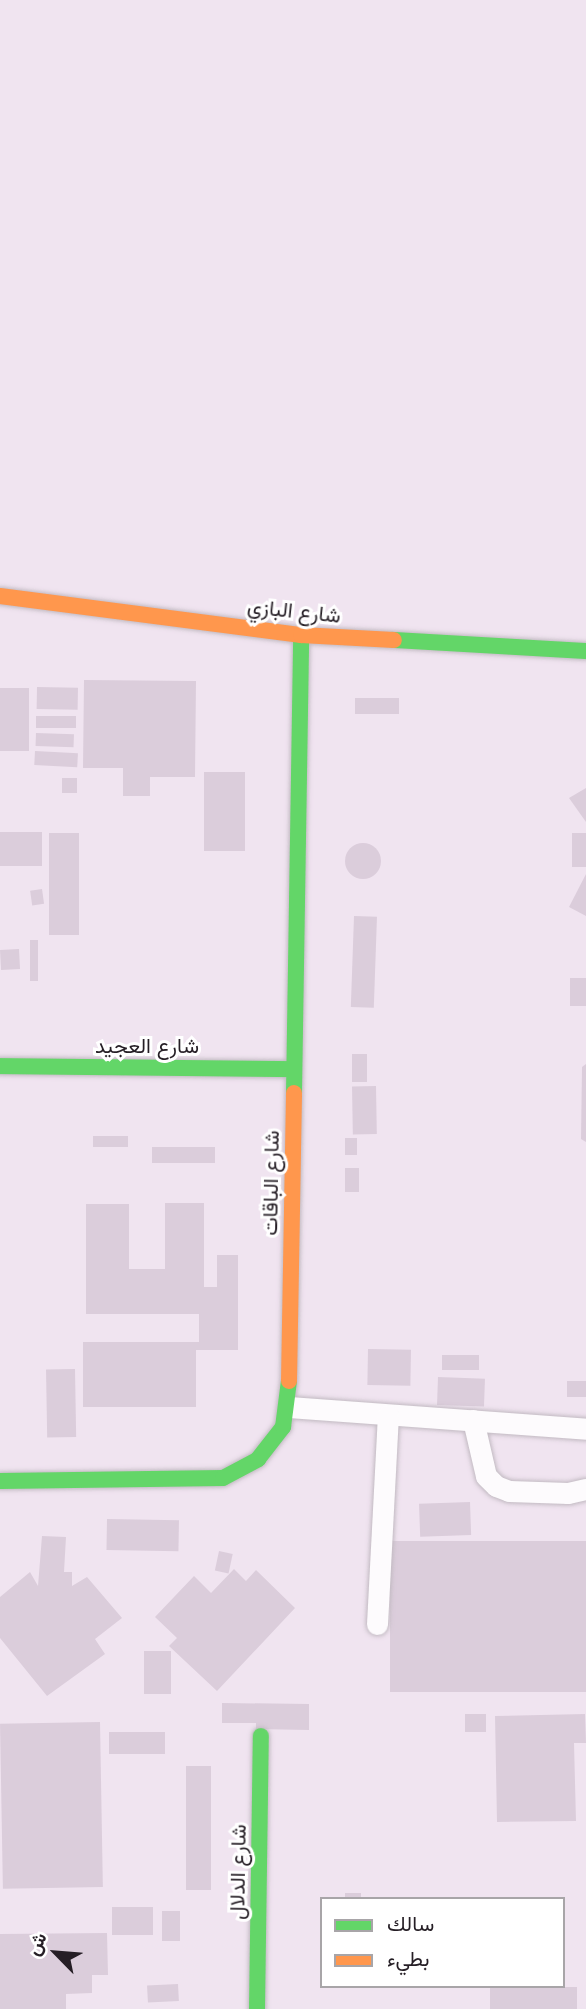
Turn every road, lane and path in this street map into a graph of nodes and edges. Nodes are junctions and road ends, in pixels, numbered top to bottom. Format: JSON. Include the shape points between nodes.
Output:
{"nodes":[{"id":1,"x":0,"y":596,"type":"edge"},
{"id":2,"x":301,"y":635,"type":"junction"},
{"id":3,"x":586,"y":651,"type":"edge"},
{"id":4,"x":0,"y":1066,"type":"edge"},
{"id":5,"x":293,"y":1069,"type":"junction"},
{"id":6,"x":289,"y":1408,"type":"junction"},
{"id":7,"x":388,"y":1415,"type":"junction"},
{"id":8,"x":473,"y":1420,"type":"junction"},
{"id":9,"x":586,"y":1429,"type":"edge"},
{"id":10,"x":0,"y":1481,"type":"edge"},
{"id":11,"x":586,"y":1489,"type":"edge"},
{"id":12,"x":377,"y":1624,"type":"dead end"},
{"id":13,"x":261,"y":1736,"type":"dead end"},
{"id":14,"x":257,"y":2009,"type":"edge"}],
"edges":[{"from":1,"to":2,"type":"street","name":"شارع البازي"},
{"from":2,"to":3,"type":"street","name":"شارع البازي"},
{"from":2,"to":5,"type":"street","name":"شارع الباقات"},
{"from":4,"to":5,"type":"street","name":"شارع العجيد"},
{"from":5,"to":6,"type":"street","name":"شارع الباقات"},
{"from":6,"to":7,"type":"lane"},
{"from":6,"to":10,"type":"street","name":"شارع الباقات","via":[[283,1427],[258,1459],[223,1478]]},
{"from":7,"to":8,"type":"lane"},
{"from":7,"to":12,"type":"lane"},
{"from":8,"to":9,"type":"lane"},
{"from":8,"to":11,"type":"lane","via":[[486,1476],[496,1486],[544,1492]]},
{"from":13,"to":14,"type":"street","name":"شارع الدلال"}]}
